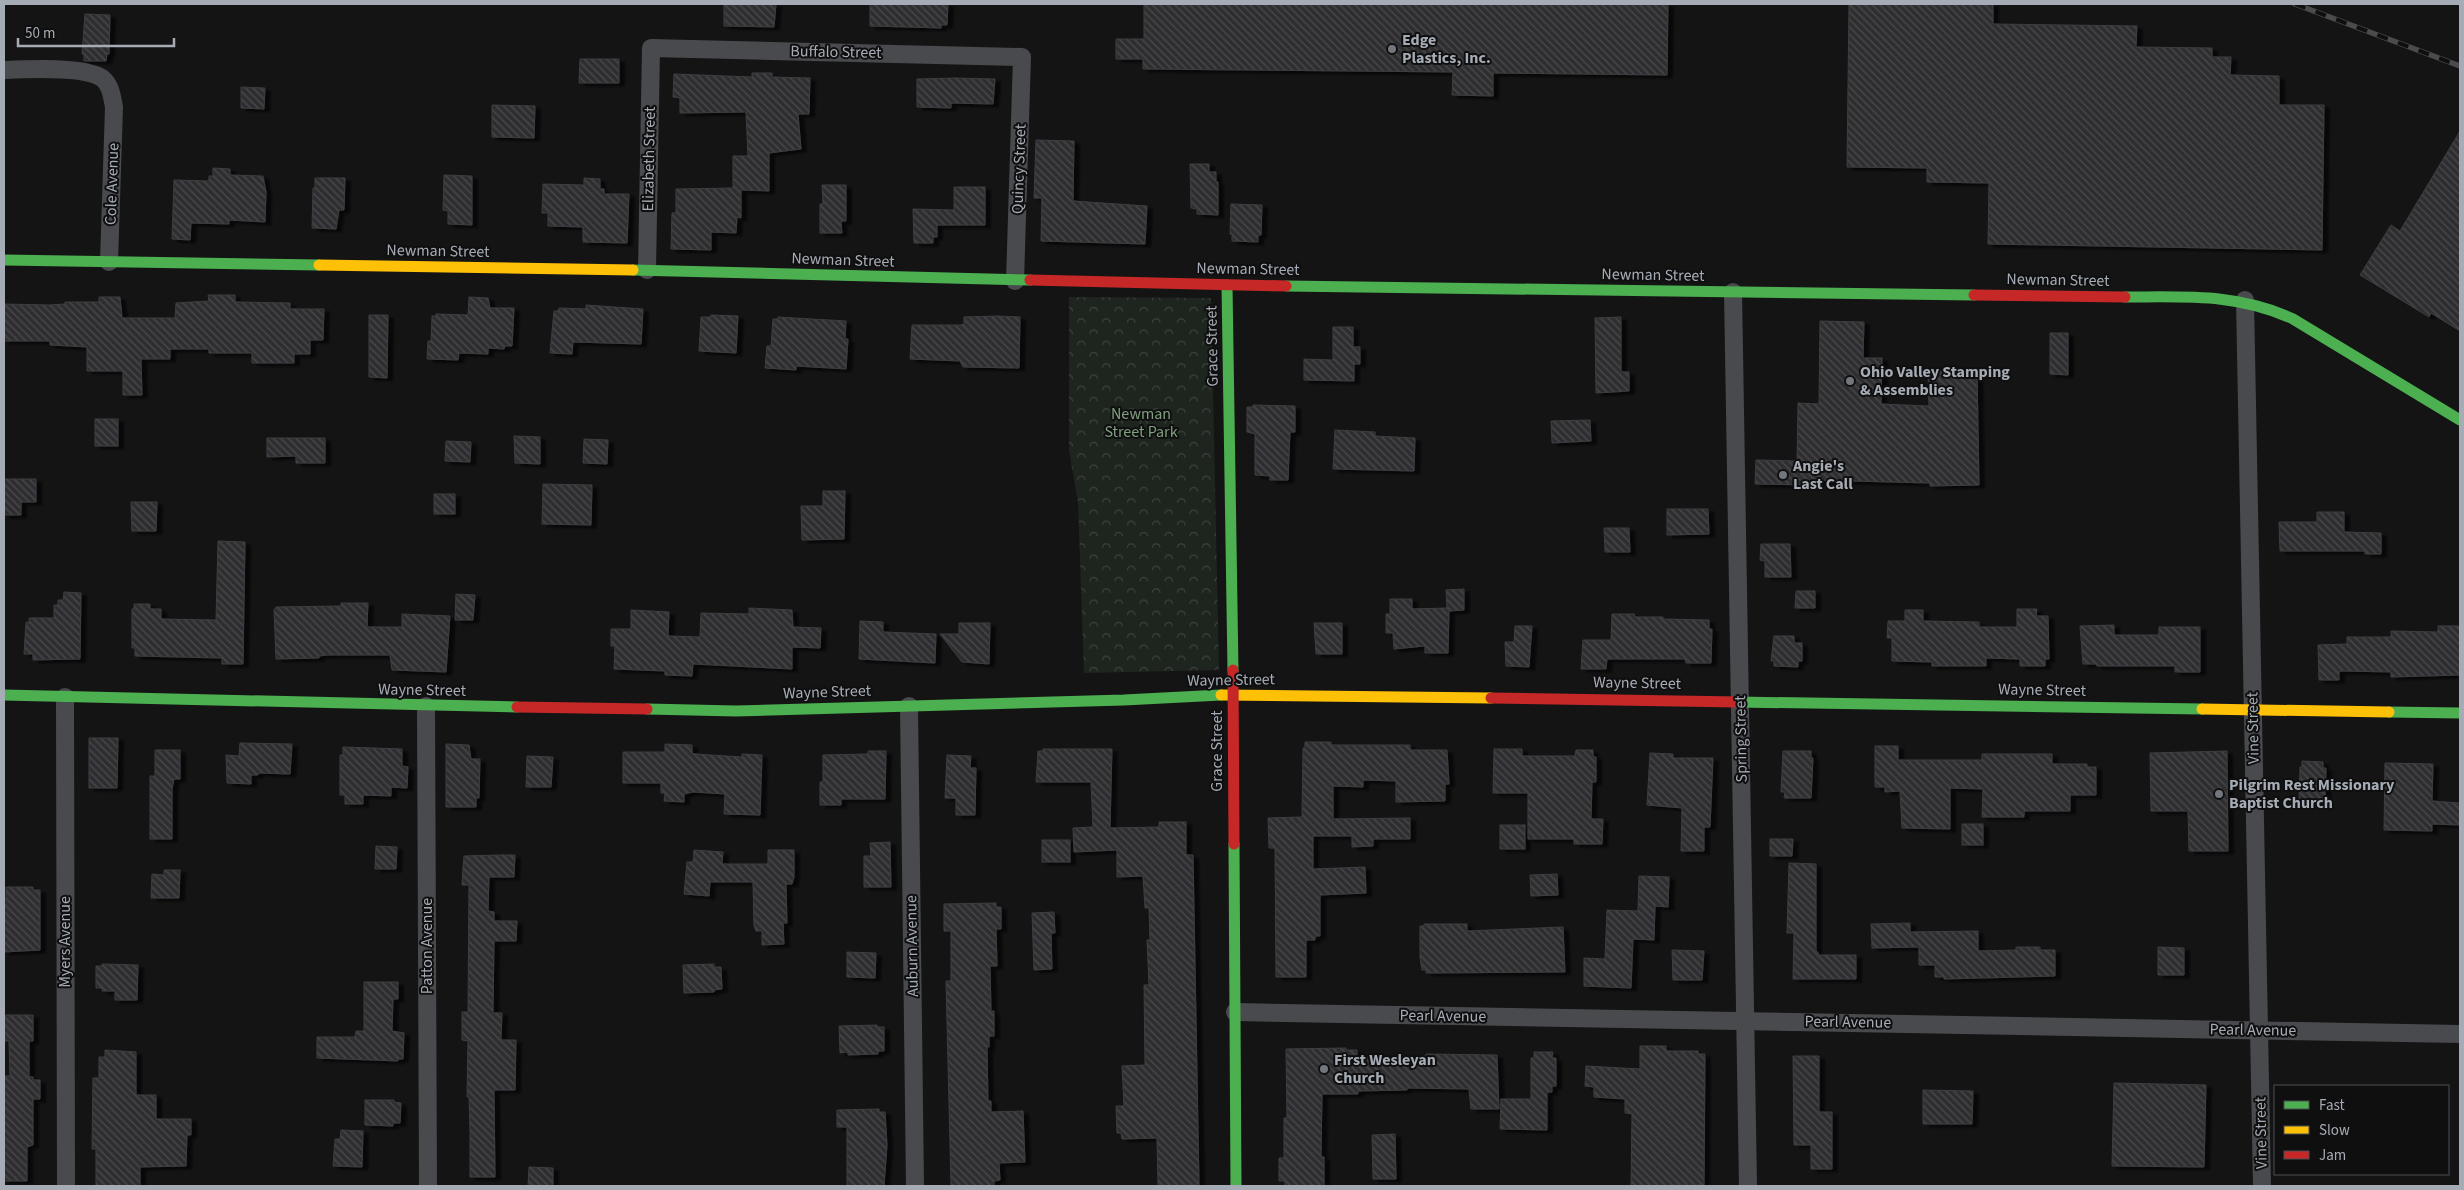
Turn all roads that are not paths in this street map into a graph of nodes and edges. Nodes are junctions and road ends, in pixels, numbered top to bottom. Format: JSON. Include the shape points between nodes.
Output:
{"nodes":[{"id":1,"x":650,"y":48,"type":"joint"},
{"id":2,"x":1022,"y":56,"type":"joint"},
{"id":3,"x":4,"y":70,"type":"edge"},
{"id":4,"x":4,"y":260,"type":"edge"},
{"id":5,"x":109,"y":262,"type":"junction"},
{"id":6,"x":647,"y":270,"type":"junction"},
{"id":7,"x":1015,"y":281,"type":"junction"},
{"id":8,"x":1227,"y":285,"type":"junction"},
{"id":9,"x":1733,"y":292,"type":"junction"},
{"id":10,"x":2245,"y":300,"type":"junction"},
{"id":11,"x":2460,"y":420,"type":"edge"},
{"id":12,"x":1234,"y":694,"type":"junction"},
{"id":13,"x":4,"y":695,"type":"edge"},
{"id":14,"x":65,"y":697,"type":"junction"},
{"id":15,"x":1740,"y":701,"type":"junction"},
{"id":16,"x":426,"y":706,"type":"junction"},
{"id":17,"x":909,"y":706,"type":"junction"},
{"id":18,"x":2253,"y":710,"type":"junction"},
{"id":19,"x":2460,"y":713,"type":"edge"},
{"id":20,"x":1235,"y":1012,"type":"junction"},
{"id":21,"x":1746,"y":1020,"type":"junction"},
{"id":22,"x":2260,"y":1030,"type":"junction"},
{"id":23,"x":2460,"y":1034,"type":"edge"},
{"id":24,"x":66,"y":1186,"type":"edge"},
{"id":25,"x":428,"y":1186,"type":"edge"},
{"id":26,"x":916,"y":1186,"type":"edge"},
{"id":27,"x":1236,"y":1186,"type":"edge"},
{"id":28,"x":1748,"y":1186,"type":"edge"},
{"id":29,"x":2262,"y":1186,"type":"edge"}],
"edges":[{"from":1,"to":2,"type":"street","name":"Buffalo Street"},
{"from":1,"to":6,"type":"street","name":"Elizabeth Street"},
{"from":2,"to":7,"type":"street","name":"Quincy Street"},
{"from":3,"to":5,"type":"street","name":"Cole Avenue","via":[[43,69],[89,74],[102,78],[110,88],[114,107]]},
{"from":4,"to":5,"type":"street","name":"Newman Street"},
{"from":5,"to":6,"type":"street","name":"Newman Street"},
{"from":6,"to":7,"type":"street","name":"Newman Street"},
{"from":7,"to":8,"type":"street","name":"Newman Street"},
{"from":8,"to":9,"type":"street","name":"Newman Street"},
{"from":8,"to":12,"type":"street","name":"Grace Street"},
{"from":9,"to":10,"type":"street","name":"Newman Street"},
{"from":9,"to":15,"type":"street","name":"Spring Street"},
{"from":10,"to":11,"type":"street","name":"Newman Street","via":[[2293,320]]},
{"from":10,"to":18,"type":"street","name":"Vine Street"},
{"from":12,"to":15,"type":"street","name":"Wayne Street"},
{"from":12,"to":17,"type":"street","name":"Wayne Street"},
{"from":12,"to":20,"type":"street","name":"Grace Street"},
{"from":13,"to":14,"type":"street","name":"Wayne Street"},
{"from":14,"to":16,"type":"street","name":"Wayne Street"},
{"from":14,"to":24,"type":"street","name":"Myers Avenue"},
{"from":15,"to":18,"type":"street","name":"Wayne Street"},
{"from":15,"to":21,"type":"street","name":"Spring Street"},
{"from":16,"to":17,"type":"street","name":"Wayne Street","via":[[736,711]]},
{"from":16,"to":25,"type":"street","name":"Patton Avenue"},
{"from":17,"to":26,"type":"street","name":"Auburn Avenue"},
{"from":18,"to":19,"type":"street","name":"Wayne Street"},
{"from":18,"to":22,"type":"street","name":"Vine Street"},
{"from":20,"to":21,"type":"street","name":"Pearl Avenue"},
{"from":20,"to":27,"type":"street","name":"Grace Street"},
{"from":21,"to":22,"type":"street","name":"Pearl Avenue"},
{"from":21,"to":28,"type":"street","name":"Spring Street"},
{"from":22,"to":23,"type":"street","name":"Pearl Avenue"},
{"from":22,"to":29,"type":"street","name":"Vine Street"}]}
